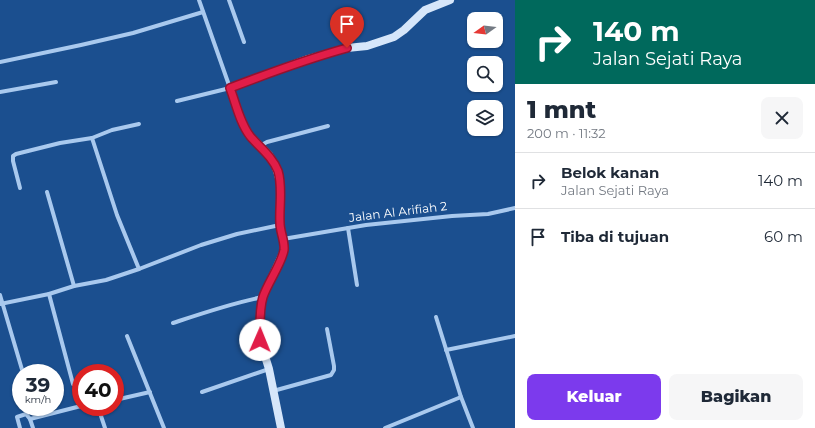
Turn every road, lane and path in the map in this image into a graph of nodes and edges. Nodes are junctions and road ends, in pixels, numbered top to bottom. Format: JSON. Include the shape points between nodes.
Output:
{"nodes":[{"id":1,"x":198,"y":0,"type":"edge"},
{"id":2,"x":229,"y":0,"type":"edge"},
{"id":3,"x":450,"y":0,"type":"edge"},
{"id":4,"x":203,"y":12,"type":"junction"},
{"id":5,"x":244,"y":42,"type":"dead end"},
{"id":6,"x":0,"y":62,"type":"edge"},
{"id":7,"x":56,"y":82,"type":"dead end"},
{"id":8,"x":230,"y":88,"type":"junction"},
{"id":9,"x":0,"y":92,"type":"edge"},
{"id":10,"x":177,"y":101,"type":"dead end"},
{"id":11,"x":139,"y":124,"type":"dead end"},
{"id":12,"x":328,"y":126,"type":"dead end"},
{"id":13,"x":92,"y":138,"type":"junction"},
{"id":14,"x":260,"y":147,"type":"junction"},
{"id":15,"x":20,"y":188,"type":"dead end"},
{"id":16,"x":48,"y":192,"type":"dead end"},
{"id":17,"x":515,"y":208,"type":"edge"},
{"id":18,"x":280,"y":225,"type":"junction"},
{"id":19,"x":348,"y":228,"type":"junction"},
{"id":20,"x":283,"y":239,"type":"junction"},
{"id":21,"x":139,"y":269,"type":"junction"},
{"id":22,"x":357,"y":285,"type":"dead end"},
{"id":23,"x":74,"y":286,"type":"junction"},
{"id":24,"x":49,"y":294,"type":"junction"},
{"id":25,"x":0,"y":295,"type":"edge"},
{"id":26,"x":263,"y":297,"type":"junction"},
{"id":27,"x":1,"y":304,"type":"edge"},
{"id":28,"x":436,"y":317,"type":"dead end"},
{"id":29,"x":173,"y":323,"type":"dead end"},
{"id":30,"x":327,"y":329,"type":"dead end"},
{"id":31,"x":127,"y":336,"type":"dead end"},
{"id":32,"x":515,"y":336,"type":"edge"},
{"id":33,"x":446,"y":350,"type":"junction"},
{"id":34,"x":20,"y":364,"type":"edge"},
{"id":35,"x":269,"y":369,"type":"junction"},
{"id":36,"x":72,"y":380,"type":"edge"},
{"id":37,"x":273,"y":391,"type":"junction"},
{"id":38,"x":150,"y":392,"type":"junction"},
{"id":39,"x":202,"y":392,"type":"dead end"},
{"id":40,"x":461,"y":397,"type":"junction"},
{"id":41,"x":124,"y":398,"type":"edge"},
{"id":42,"x":72,"y":408,"type":"edge"},
{"id":43,"x":101,"y":416,"type":"edge"},
{"id":44,"x":30,"y":419,"type":"junction"},
{"id":45,"x":20,"y":428,"type":"edge"},
{"id":46,"x":33,"y":428,"type":"edge"},
{"id":47,"x":105,"y":428,"type":"edge"},
{"id":48,"x":164,"y":428,"type":"edge"},
{"id":49,"x":281,"y":428,"type":"edge"},
{"id":50,"x":385,"y":428,"type":"edge"},
{"id":51,"x":473,"y":428,"type":"edge"}],
"edges":[{"from":1,"to":4,"type":"street"},
{"from":2,"to":5,"type":"street"},
{"from":3,"to":8,"type":"street","via":[[425,10],[394,37],[367,46],[347,48],[308,59]]},
{"from":4,"to":6,"type":"street","via":[[110,38]]},
{"from":4,"to":8,"type":"street"},
{"from":7,"to":9,"type":"street"},
{"from":8,"to":10,"type":"street"},
{"from":8,"to":14,"type":"street","via":[[246,130]]},
{"from":11,"to":13,"type":"street"},
{"from":12,"to":14,"type":"street","via":[[267,142]]},
{"from":13,"to":15,"type":"street","via":[[60,143],[13,156]]},
{"from":13,"to":21,"type":"street","via":[[117,215]]},
{"from":14,"to":18,"type":"street","via":[[269,155],[278,174]]},
{"from":16,"to":23,"type":"street"},
{"from":17,"to":19,"type":"street","name":"Jalan Al Arifiah 2","via":[[488,214]]},
{"from":18,"to":20,"type":"street"},
{"from":18,"to":21,"type":"street","via":[[201,245]]},
{"from":19,"to":20,"type":"street","name":"Jalan Al Arifiah 2"},
{"from":19,"to":22,"type":"street"},
{"from":20,"to":26,"type":"street","via":[[284,250]]},
{"from":21,"to":23,"type":"street","via":[[106,280]]},
{"from":23,"to":24,"type":"street"},
{"from":24,"to":27,"type":"street"},
{"from":24,"to":36,"type":"street"},
{"from":25,"to":27,"type":"street"},
{"from":26,"to":29,"type":"street"},
{"from":26,"to":35,"type":"street","via":[[260,340]]},
{"from":27,"to":34,"type":"street"},
{"from":28,"to":33,"type":"street"},
{"from":30,"to":37,"type":"street","via":[[334,366],[331,375]]},
{"from":31,"to":38,"type":"street"},
{"from":32,"to":33,"type":"street"},
{"from":33,"to":40,"type":"street"},
{"from":35,"to":37,"type":"street"},
{"from":35,"to":39,"type":"street"},
{"from":37,"to":49,"type":"street"},
{"from":38,"to":41,"type":"street"},
{"from":38,"to":48,"type":"street"},
{"from":40,"to":50,"type":"street"},
{"from":40,"to":51,"type":"street"},
{"from":42,"to":44,"type":"street"},
{"from":43,"to":47,"type":"street"},
{"from":44,"to":45,"type":"street","via":[[26,414],[18,415],[16,418]]},
{"from":44,"to":46,"type":"street"}]}
